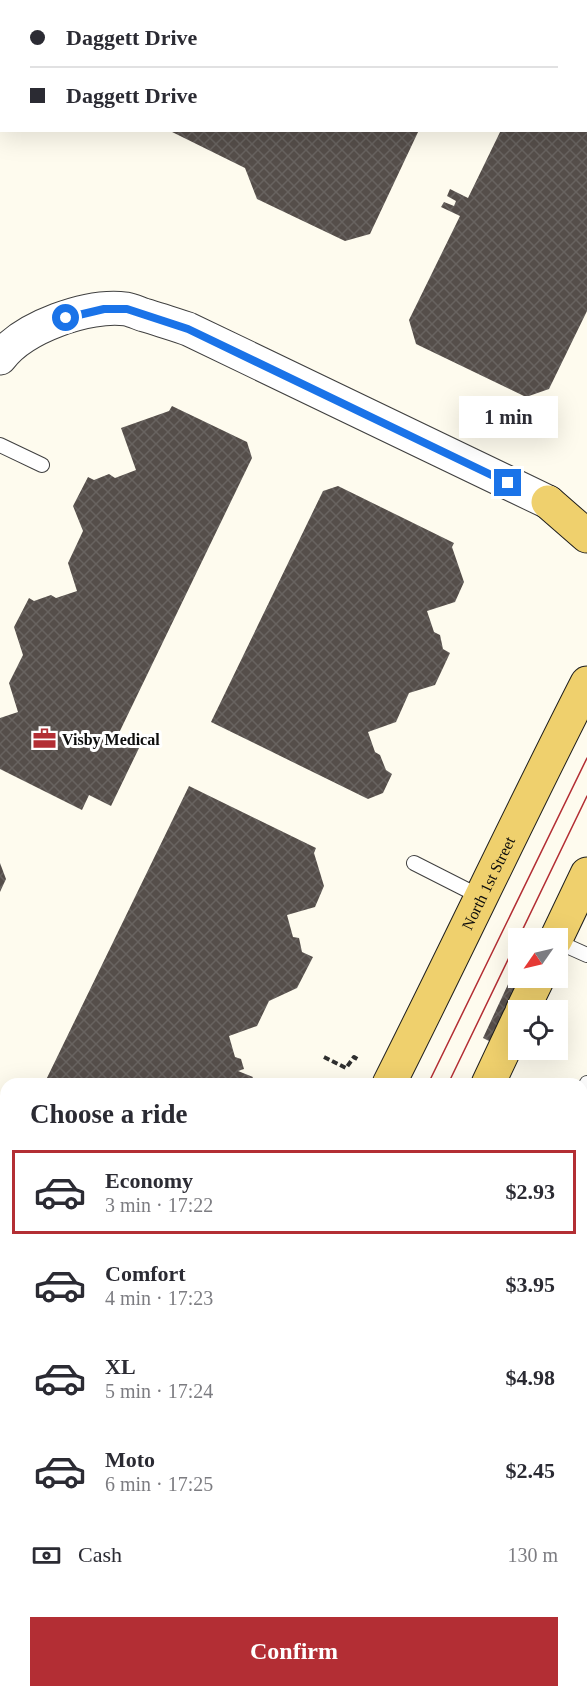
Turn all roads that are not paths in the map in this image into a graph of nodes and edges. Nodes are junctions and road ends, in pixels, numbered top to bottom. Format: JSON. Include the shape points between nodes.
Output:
{"nodes":[{"id":1,"x":0,"y":358,"type":"edge"},
{"id":2,"x":0,"y":445,"type":"edge"},
{"id":3,"x":42,"y":465,"type":"dead end"},
{"id":4,"x":548,"y":502,"type":"junction"},
{"id":5,"x":587,"y":512,"type":"edge"},
{"id":6,"x":587,"y":536,"type":"edge"},
{"id":7,"x":587,"y":683,"type":"edge"},
{"id":8,"x":414,"y":863,"type":"dead end"},
{"id":9,"x":587,"y":874,"type":"edge"},
{"id":10,"x":481,"y":897,"type":"junction"},
{"id":11,"x":563,"y":928,"type":"edge"},
{"id":12,"x":568,"y":946,"type":"edge"},
{"id":13,"x":587,"y":955,"type":"edge"},
{"id":14,"x":508,"y":1041,"type":"edge"},
{"id":15,"x":392,"y":1078,"type":"edge"},
{"id":16,"x":491,"y":1078,"type":"edge"}],
"edges":[{"from":1,"to":4,"type":"street","via":[[7,349],[54,321],[104,309],[127,309],[188,329]]},
{"from":2,"to":3,"type":"lane"},
{"from":4,"to":5,"type":"main road"},
{"from":4,"to":6,"type":"main road"},
{"from":7,"to":10,"type":"main road","name":"North 1st Street"},
{"from":8,"to":10,"type":"lane"},
{"from":9,"to":11,"type":"main road"},
{"from":10,"to":15,"type":"main road","name":"North 1st Street"},
{"from":12,"to":13,"type":"lane"},
{"from":14,"to":16,"type":"main road"}]}
